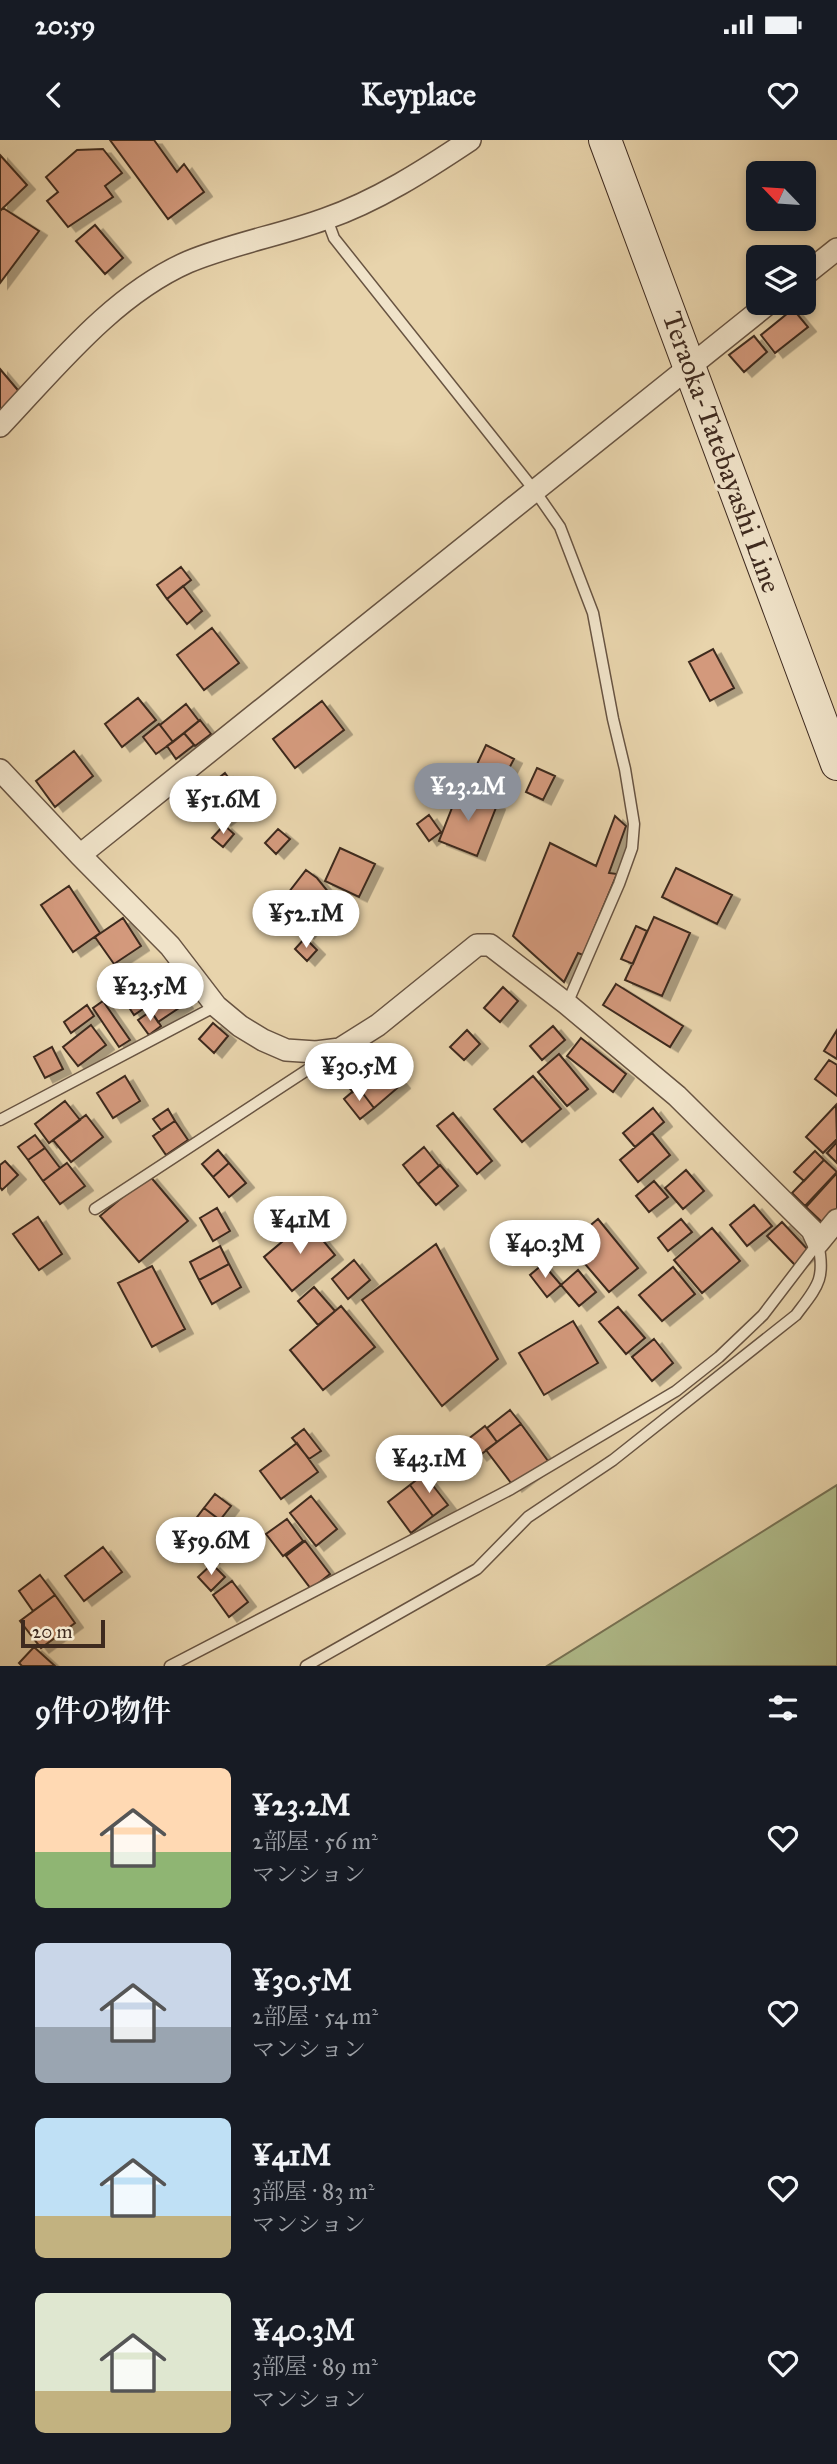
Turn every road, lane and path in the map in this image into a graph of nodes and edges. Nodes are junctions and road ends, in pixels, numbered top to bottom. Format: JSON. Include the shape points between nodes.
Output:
{"nodes":[{"id":1,"x":470,"y":140,"type":"edge"},
{"id":2,"x":605,"y":140,"type":"edge"},
{"id":3,"x":327,"y":219,"type":"junction"},
{"id":4,"x":837,"y":249,"type":"edge"},
{"id":5,"x":816,"y":265,"type":"edge"},
{"id":6,"x":754,"y":315,"type":"edge"},
{"id":7,"x":690,"y":365,"type":"junction"},
{"id":8,"x":0,"y":426,"type":"edge"},
{"id":9,"x":535,"y":491,"type":"junction"},
{"id":10,"x":837,"y":764,"type":"edge"},
{"id":11,"x":0,"y":770,"type":"edge"},
{"id":12,"x":80,"y":855,"type":"junction"},
{"id":13,"x":567,"y":1004,"type":"junction"},
{"id":14,"x":216,"y":1006,"type":"junction"},
{"id":15,"x":340,"y":1049,"type":"junction"},
{"id":16,"x":0,"y":1120,"type":"edge"},
{"id":17,"x":95,"y":1209,"type":"dead end"},
{"id":18,"x":837,"y":1220,"type":"edge"},
{"id":19,"x":818,"y":1243,"type":"junction"},
{"id":20,"x":170,"y":1666,"type":"edge"},
{"id":21,"x":306,"y":1666,"type":"edge"}],
"edges":[{"from":1,"to":3,"type":"street","via":[[382,194]]},
{"from":2,"to":7,"type":"main road","name":"Teraoka-Tatebayashi Line"},
{"from":3,"to":8,"type":"street","via":[[188,262],[158,279],[90,331]]},
{"from":3,"to":9,"type":"lane","via":[[334,238]]},
{"from":4,"to":5,"type":"street"},
{"from":6,"to":7,"type":"street"},
{"from":7,"to":9,"type":"street"},
{"from":7,"to":10,"type":"main road","name":"Teraoka-Tatebayashi Line"},
{"from":9,"to":12,"type":"street"},
{"from":9,"to":13,"type":"lane","via":[[560,527],[593,613],[634,824],[632,848],[619,884]]},
{"from":11,"to":12,"type":"street"},
{"from":12,"to":14,"type":"street","via":[[170,946]]},
{"from":13,"to":15,"type":"street","via":[[491,945],[477,945],[378,1025]]},
{"from":13,"to":19,"type":"street","via":[[677,1096],[812,1230]]},
{"from":14,"to":15,"type":"street","via":[[240,1026],[286,1050]]},
{"from":14,"to":16,"type":"lane"},
{"from":15,"to":17,"type":"lane"},
{"from":18,"to":19,"type":"street"},
{"from":19,"to":20,"type":"lane","via":[[763,1315],[676,1391],[511,1489]]},
{"from":19,"to":21,"type":"lane","via":[[823,1265],[816,1287],[796,1315],[614,1460],[528,1517],[477,1569]]}]}
